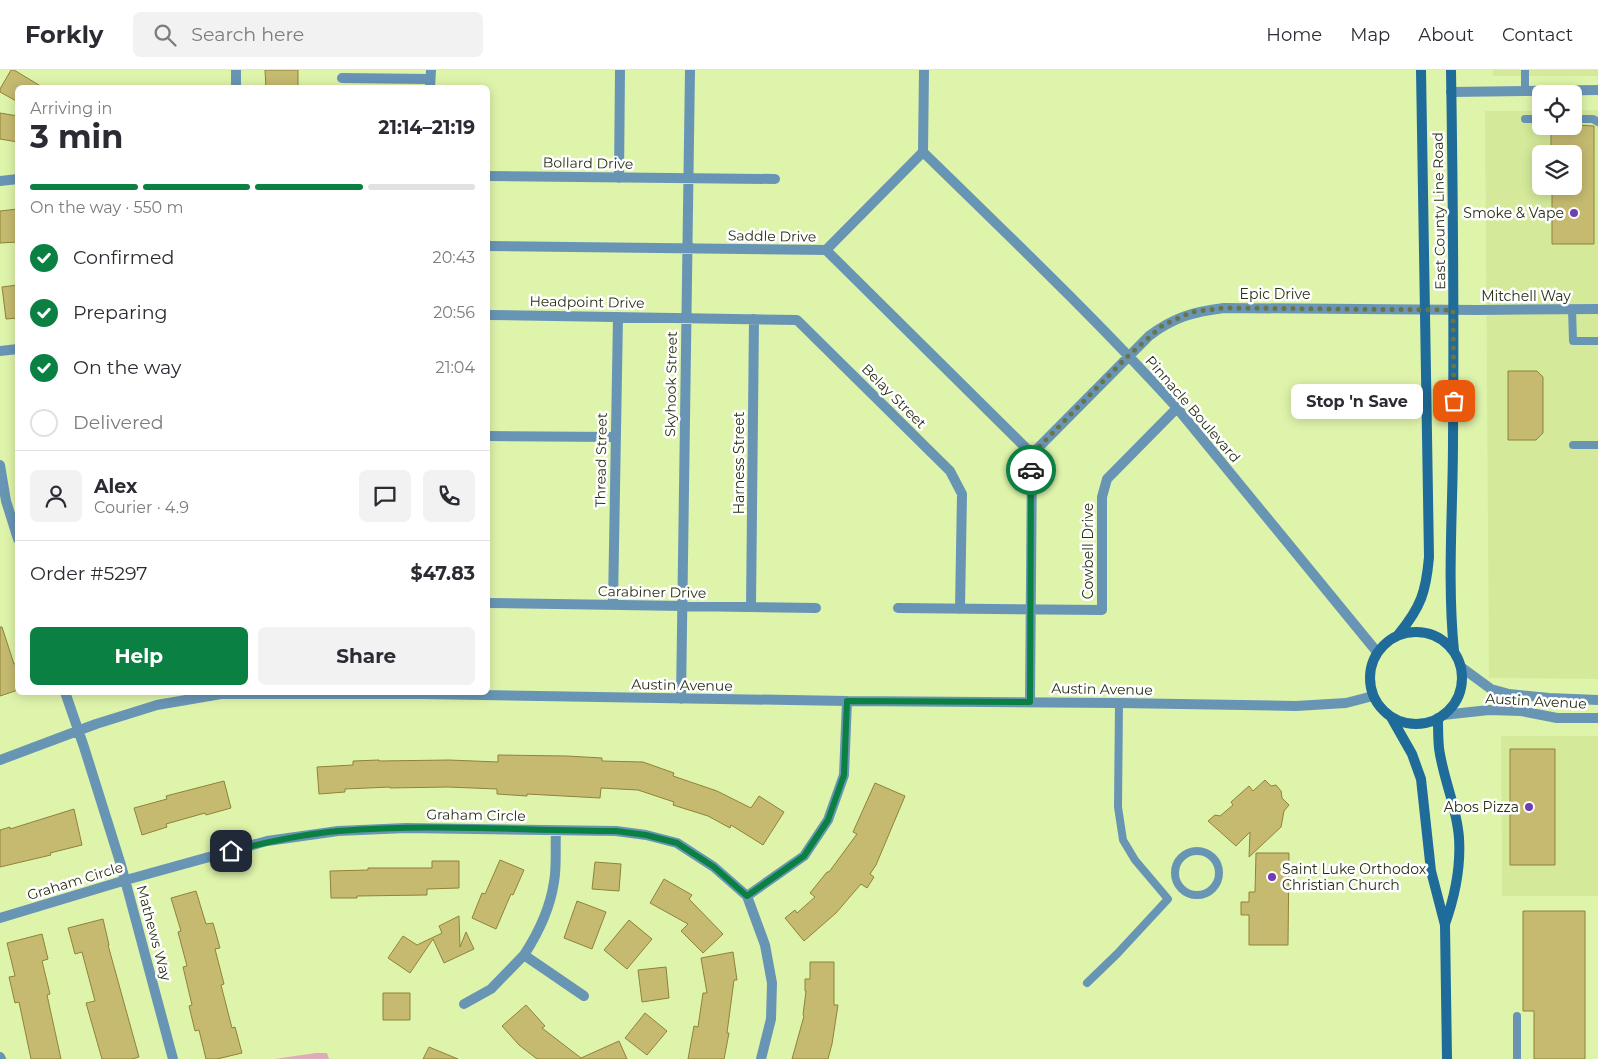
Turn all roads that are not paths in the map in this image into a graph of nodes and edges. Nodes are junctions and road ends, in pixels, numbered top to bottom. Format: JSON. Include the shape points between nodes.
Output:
{"nodes":[{"id":1,"x":236,"y":70,"type":"edge"},
{"id":2,"x":620,"y":70,"type":"edge"},
{"id":3,"x":690,"y":70,"type":"edge"},
{"id":4,"x":924,"y":70,"type":"edge"},
{"id":5,"x":1421,"y":70,"type":"edge"},
{"id":6,"x":1451,"y":70,"type":"edge"},
{"id":7,"x":1525,"y":70,"type":"edge"},
{"id":8,"x":342,"y":78,"type":"dead end"},
{"id":9,"x":430,"y":79,"type":"edge"},
{"id":10,"x":236,"y":85,"type":"edge"},
{"id":11,"x":1598,"y":90,"type":"edge"},
{"id":12,"x":1525,"y":91,"type":"junction"},
{"id":13,"x":1451,"y":92,"type":"junction"},
{"id":14,"x":1525,"y":119,"type":"dead end"},
{"id":15,"x":1532,"y":119,"type":"edge"},
{"id":16,"x":1582,"y":119,"type":"edge"},
{"id":17,"x":1598,"y":122,"type":"edge"},
{"id":18,"x":923,"y":152,"type":"junction"},
{"id":19,"x":490,"y":176,"type":"edge"},
{"id":20,"x":619,"y":178,"type":"junction"},
{"id":21,"x":688,"y":178,"type":"junction"},
{"id":22,"x":15,"y":179,"type":"edge"},
{"id":23,"x":776,"y":179,"type":"dead end"},
{"id":24,"x":0,"y":181,"type":"edge"},
{"id":25,"x":490,"y":246,"type":"edge"},
{"id":26,"x":686,"y":248,"type":"junction"},
{"id":27,"x":826,"y":250,"type":"junction"},
{"id":28,"x":1424,"y":309,"type":"junction"},
{"id":29,"x":1598,"y":309,"type":"edge"},
{"id":30,"x":1453,"y":310,"type":"junction"},
{"id":31,"x":1572,"y":310,"type":"junction"},
{"id":32,"x":490,"y":315,"type":"edge"},
{"id":33,"x":618,"y":317,"type":"junction"},
{"id":34,"x":686,"y":317,"type":"junction"},
{"id":35,"x":754,"y":318,"type":"junction"},
{"id":36,"x":1598,"y":342,"type":"edge"},
{"id":37,"x":15,"y":349,"type":"edge"},
{"id":38,"x":0,"y":351,"type":"edge"},
{"id":39,"x":1128,"y":356,"type":"junction"},
{"id":40,"x":1176,"y":408,"type":"junction"},
{"id":41,"x":490,"y":436,"type":"edge"},
{"id":42,"x":616,"y":437,"type":"junction"},
{"id":43,"x":1598,"y":445,"type":"edge"},
{"id":44,"x":1573,"y":446,"type":"dead end"},
{"id":45,"x":1032,"y":454,"type":"junction"},
{"id":46,"x":0,"y":464,"type":"edge"},
{"id":47,"x":15,"y":530,"type":"edge"},
{"id":48,"x":490,"y":603,"type":"edge"},
{"id":49,"x":613,"y":604,"type":"junction"},
{"id":50,"x":682,"y":606,"type":"junction"},
{"id":51,"x":751,"y":607,"type":"junction"},
{"id":52,"x":816,"y":608,"type":"dead end"},
{"id":53,"x":898,"y":608,"type":"dead end"},
{"id":54,"x":960,"y":609,"type":"junction"},
{"id":55,"x":1030,"y":609,"type":"junction"},
{"id":56,"x":1398,"y":635,"type":"junction"},
{"id":57,"x":1454,"y":651,"type":"junction"},
{"id":58,"x":1377,"y":652,"type":"junction"},
{"id":59,"x":1461,"y":668,"type":"junction"},
{"id":60,"x":66,"y":695,"type":"edge"},
{"id":61,"x":215,"y":695,"type":"edge"},
{"id":62,"x":490,"y":695,"type":"edge"},
{"id":63,"x":1373,"y":696,"type":"junction"},
{"id":64,"x":681,"y":699,"type":"junction"},
{"id":65,"x":1598,"y":700,"type":"edge"},
{"id":66,"x":847,"y":701,"type":"junction"},
{"id":67,"x":1030,"y":702,"type":"junction"},
{"id":68,"x":1119,"y":703,"type":"junction"},
{"id":69,"x":1441,"y":716,"type":"junction"},
{"id":70,"x":1391,"y":717,"type":"junction"},
{"id":71,"x":1598,"y":718,"type":"edge"},
{"id":72,"x":78,"y":730,"type":"junction"},
{"id":73,"x":0,"y":760,"type":"edge"},
{"id":74,"x":556,"y":831,"type":"junction"},
{"id":75,"x":126,"y":880,"type":"junction"},
{"id":76,"x":1180,"y":887,"type":"junction"},
{"id":77,"x":747,"y":896,"type":"junction"},
{"id":78,"x":1168,"y":899,"type":"junction"},
{"id":79,"x":0,"y":918,"type":"edge"},
{"id":80,"x":1445,"y":925,"type":"junction"},
{"id":81,"x":524,"y":954,"type":"junction"},
{"id":82,"x":1087,"y":983,"type":"dead end"},
{"id":83,"x":584,"y":996,"type":"dead end"},
{"id":84,"x":464,"y":1004,"type":"dead end"},
{"id":85,"x":1517,"y":1016,"type":"dead end"},
{"id":86,"x":173,"y":1059,"type":"edge"},
{"id":87,"x":760,"y":1059,"type":"edge"},
{"id":88,"x":1446,"y":1059,"type":"edge"},
{"id":89,"x":1517,"y":1059,"type":"edge"}],
"edges":[{"from":1,"to":10,"type":"street"},
{"from":2,"to":20,"type":"street"},
{"from":3,"to":21,"type":"street","name":"Skyhook Street"},
{"from":4,"to":18,"type":"street"},
{"from":5,"to":28,"type":"main road","name":"East County Line Road"},
{"from":6,"to":13,"type":"main road","name":"East County Line Road"},
{"from":7,"to":12,"type":"lane"},
{"from":8,"to":9,"type":"street"},
{"from":11,"to":12,"type":"street"},
{"from":12,"to":13,"type":"street"},
{"from":13,"to":30,"type":"main road","name":"East County Line Road"},
{"from":14,"to":15,"type":"lane"},
{"from":16,"to":17,"type":"lane"},
{"from":18,"to":27,"type":"street"},
{"from":18,"to":39,"type":"street","name":"Pinnacle Boulevard"},
{"from":19,"to":20,"type":"street","name":"Bollard Drive"},
{"from":20,"to":21,"type":"street","name":"Bollard Drive"},
{"from":21,"to":23,"type":"street","name":"Bollard Drive"},
{"from":21,"to":26,"type":"street","name":"Skyhook Street"},
{"from":22,"to":24,"type":"street"},
{"from":25,"to":26,"type":"street","name":"Saddle Drive"},
{"from":26,"to":27,"type":"street","name":"Saddle Drive"},
{"from":26,"to":34,"type":"street","name":"Skyhook Street"},
{"from":27,"to":45,"type":"street","name":"Saddle Drive"},
{"from":28,"to":30,"type":"street","name":"Epic Drive"},
{"from":28,"to":39,"type":"street","name":"Epic Drive","via":[[1224,308],[1192,312],[1163,325]]},
{"from":28,"to":56,"type":"main road","name":"East County Line Road","via":[[1429,495],[1427,582],[1420,603]]},
{"from":29,"to":31,"type":"street","name":"Mitchell Way"},
{"from":30,"to":31,"type":"street","name":"Mitchell Way"},
{"from":30,"to":57,"type":"main road","name":"East County Line Road","via":[[1450,612]]},
{"from":31,"to":36,"type":"lane","via":[[1573,342]]},
{"from":32,"to":33,"type":"street","name":"Headpoint Drive"},
{"from":33,"to":34,"type":"street","name":"Headpoint Drive"},
{"from":33,"to":42,"type":"street","name":"Thread Street"},
{"from":34,"to":35,"type":"street","name":"Belay Street"},
{"from":34,"to":50,"type":"street","name":"Skyhook Street"},
{"from":35,"to":51,"type":"street","name":"Harness Street"},
{"from":35,"to":54,"type":"street","name":"Belay Street","via":[[797,320],[950,471],[962,494]]},
{"from":37,"to":38,"type":"street"},
{"from":39,"to":40,"type":"street","name":"Pinnacle Boulevard"},
{"from":39,"to":45,"type":"street","name":"Epic Drive"},
{"from":40,"to":55,"type":"street","name":"Cowbell Drive","via":[[1107,479],[1102,497],[1102,610]]},
{"from":40,"to":58,"type":"street","name":"Pinnacle Boulevard"},
{"from":41,"to":42,"type":"street"},
{"from":42,"to":49,"type":"street","name":"Thread Street"},
{"from":43,"to":44,"type":"lane"},
{"from":45,"to":55,"type":"street"},
{"from":46,"to":47,"type":"street"},
{"from":48,"to":49,"type":"street","name":"Carabiner Drive"},
{"from":49,"to":50,"type":"street","name":"Carabiner Drive"},
{"from":50,"to":51,"type":"street","name":"Carabiner Drive"},
{"from":50,"to":64,"type":"street","name":"Skyhook Street"},
{"from":51,"to":52,"type":"street","name":"Carabiner Drive"},
{"from":53,"to":54,"type":"street","name":"Cowbell Drive"},
{"from":54,"to":55,"type":"street","name":"Cowbell Drive"},
{"from":55,"to":67,"type":"street"},
{"from":56,"to":57,"type":"main road","via":[[1425,632],[1441,639]]},
{"from":56,"to":58,"type":"main road"},
{"from":57,"to":59,"type":"main road"},
{"from":58,"to":63,"type":"main road","via":[[1370,669]]},
{"from":59,"to":65,"type":"street","name":"Austin Avenue","via":[[1491,689],[1509,694]]},
{"from":59,"to":69,"type":"main road","via":[[1459,694]]},
{"from":60,"to":72,"type":"street","name":"Mathews Way"},
{"from":61,"to":72,"type":"street","name":"Austin Avenue","via":[[157,705]]},
{"from":62,"to":64,"type":"street","name":"Austin Avenue"},
{"from":63,"to":68,"type":"street","name":"Austin Avenue","via":[[1346,703],[1296,706]]},
{"from":63,"to":70,"type":"main road"},
{"from":64,"to":66,"type":"street","name":"Austin Avenue"},
{"from":66,"to":67,"type":"street","name":"Austin Avenue"},
{"from":66,"to":77,"type":"street","via":[[844,775],[828,820],[804,856]]},
{"from":67,"to":68,"type":"street","name":"Austin Avenue"},
{"from":68,"to":78,"type":"lane","via":[[1118,807],[1124,840],[1135,860]]},
{"from":69,"to":70,"type":"main road","via":[[1417,724]]},
{"from":69,"to":71,"type":"street","name":"Austin Avenue","via":[[1489,710],[1557,718]]},
{"from":69,"to":80,"type":"main road","via":[[1439,747],[1459,837],[1459,872]]},
{"from":70,"to":80,"type":"main road","via":[[1412,754],[1421,779],[1431,871]]},
{"from":72,"to":73,"type":"street","name":"Austin Avenue"},
{"from":72,"to":75,"type":"street","name":"Mathews Way"},
{"from":74,"to":75,"type":"street","name":"Graham Circle","via":[[406,828],[338,831],[267,842]]},
{"from":74,"to":77,"type":"street","name":"Graham Circle","via":[[616,831],[677,843],[714,867]]},
{"from":74,"to":81,"type":"street","via":[[554,881],[548,909]]},
{"from":75,"to":79,"type":"street","name":"Graham Circle"},
{"from":75,"to":86,"type":"street","name":"Mathews Way"},
{"from":76,"to":76,"type":"lane","via":[[1176,867],[1185,855],[1199,851],[1213,857],[1220,870],[1212,890],[1199,895]]},
{"from":76,"to":78,"type":"lane"},
{"from":77,"to":87,"type":"street","name":"Graham Circle","via":[[765,945],[772,983],[770,1019]]},
{"from":78,"to":82,"type":"lane"},
{"from":80,"to":88,"type":"main road"},
{"from":81,"to":83,"type":"street"},
{"from":81,"to":84,"type":"street","via":[[491,989]]},
{"from":85,"to":89,"type":"lane"}]}
